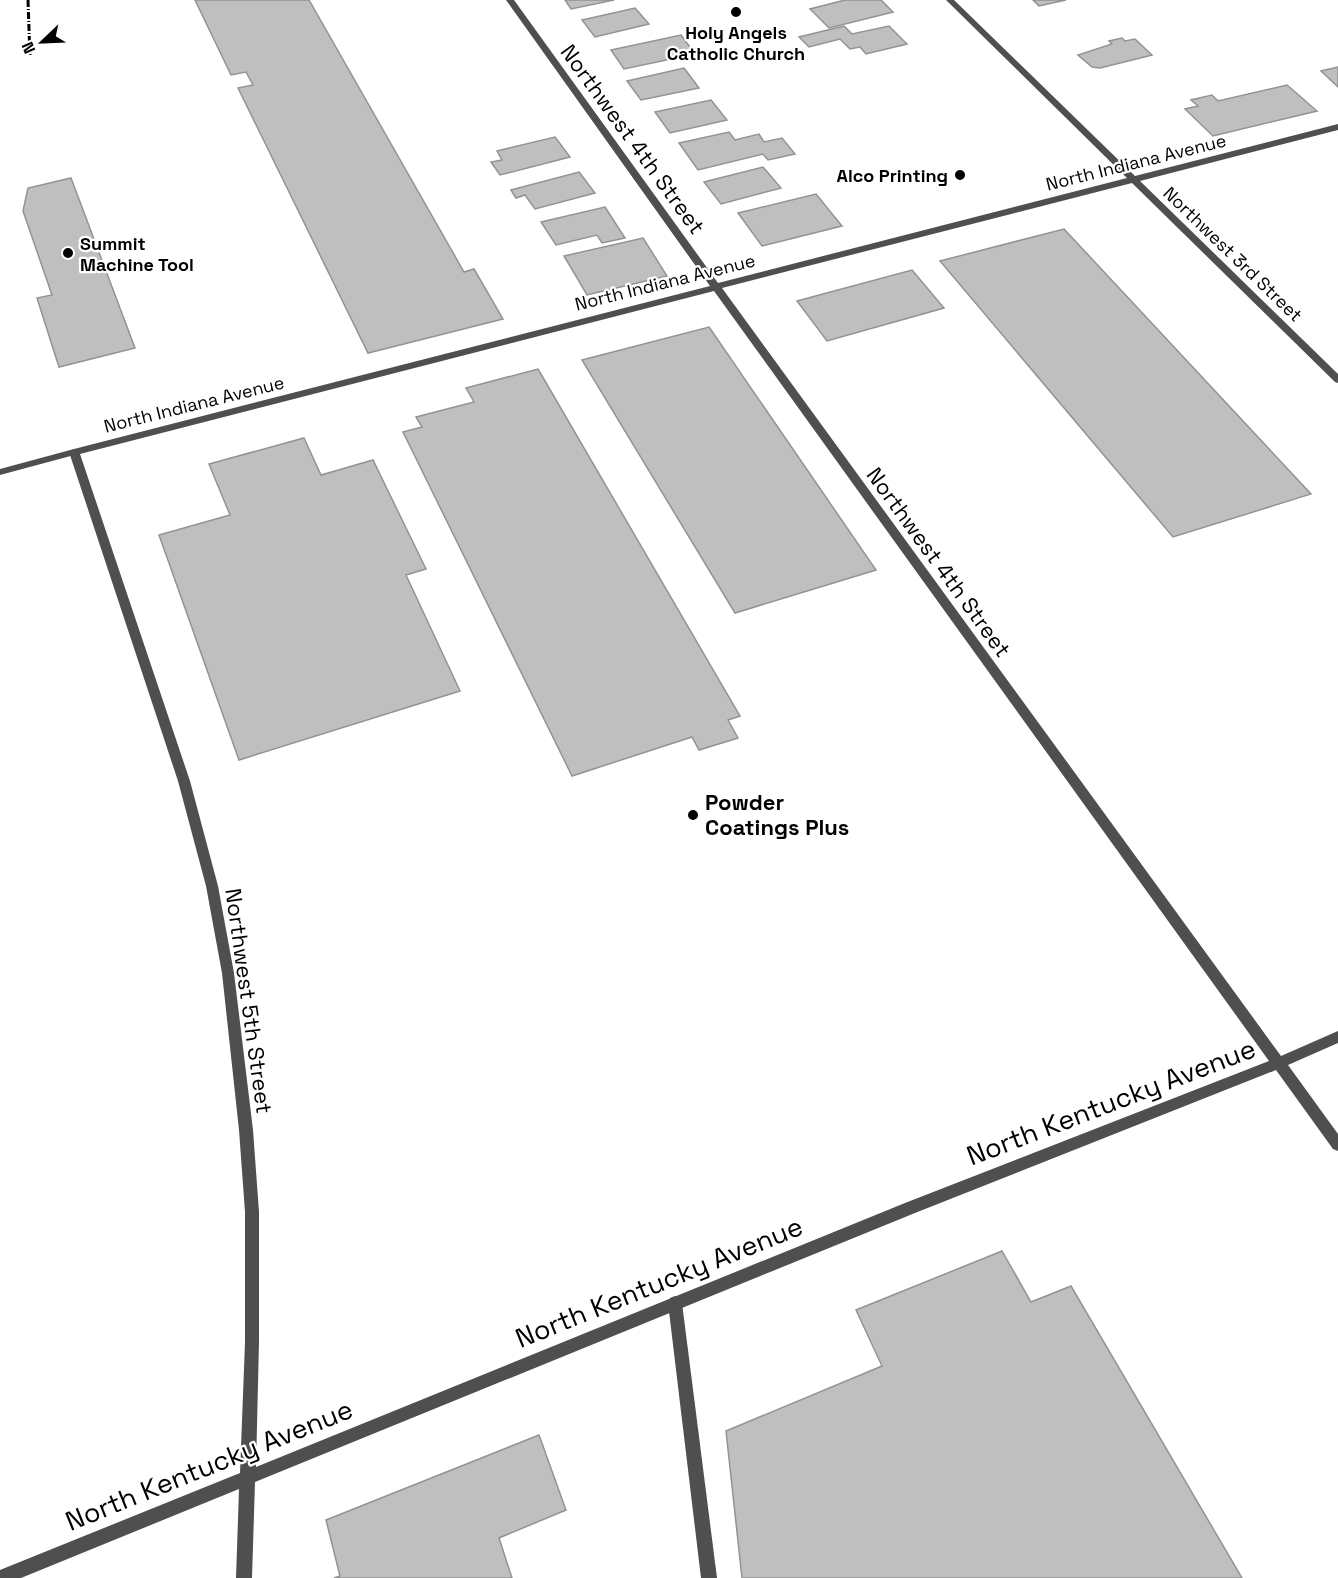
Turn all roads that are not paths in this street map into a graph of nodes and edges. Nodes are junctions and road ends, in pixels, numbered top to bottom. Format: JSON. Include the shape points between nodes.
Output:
{"nodes":[{"id":1,"x":510,"y":0,"type":"edge"},
{"id":2,"x":950,"y":0,"type":"edge"},
{"id":3,"x":1338,"y":127,"type":"edge"},
{"id":4,"x":1134,"y":180,"type":"junction"},
{"id":5,"x":715,"y":286,"type":"junction"},
{"id":6,"x":1338,"y":380,"type":"edge"},
{"id":7,"x":74,"y":452,"type":"junction"},
{"id":8,"x":0,"y":472,"type":"edge"},
{"id":9,"x":1338,"y":1037,"type":"edge"},
{"id":10,"x":1279,"y":1063,"type":"junction"},
{"id":11,"x":1338,"y":1145,"type":"edge"},
{"id":12,"x":675,"y":1303,"type":"junction"},
{"id":13,"x":248,"y":1476,"type":"junction"},
{"id":14,"x":1,"y":1578,"type":"edge"},
{"id":15,"x":243,"y":1578,"type":"edge"},
{"id":16,"x":709,"y":1578,"type":"edge"}],
"edges":[{"from":1,"to":5,"type":"street","name":"Northwest 4th Street"},
{"from":2,"to":4,"type":"street","name":"Northwest 3rd Street"},
{"from":3,"to":4,"type":"street","name":"North Indiana Avenue"},
{"from":4,"to":5,"type":"street","name":"North Indiana Avenue"},
{"from":4,"to":6,"type":"street","name":"Northwest 3rd Street"},
{"from":5,"to":7,"type":"street","name":"North Indiana Avenue"},
{"from":5,"to":10,"type":"street","name":"Northwest 4th Street"},
{"from":7,"to":8,"type":"street","name":"North Indiana Avenue"},
{"from":7,"to":13,"type":"street","name":"Northwest 5th Street","via":[[184,781],[212,886],[228,973],[252,1212]]},
{"from":9,"to":10,"type":"street","name":"North Kentucky Avenue"},
{"from":10,"to":11,"type":"street","name":"Northwest 4th Street"},
{"from":10,"to":12,"type":"street","name":"North Kentucky Avenue"},
{"from":12,"to":13,"type":"street","name":"North Kentucky Avenue"},
{"from":12,"to":16,"type":"street"},
{"from":13,"to":14,"type":"street","name":"North Kentucky Avenue"},
{"from":13,"to":15,"type":"street","name":"Northwest 5th Street"}]}
